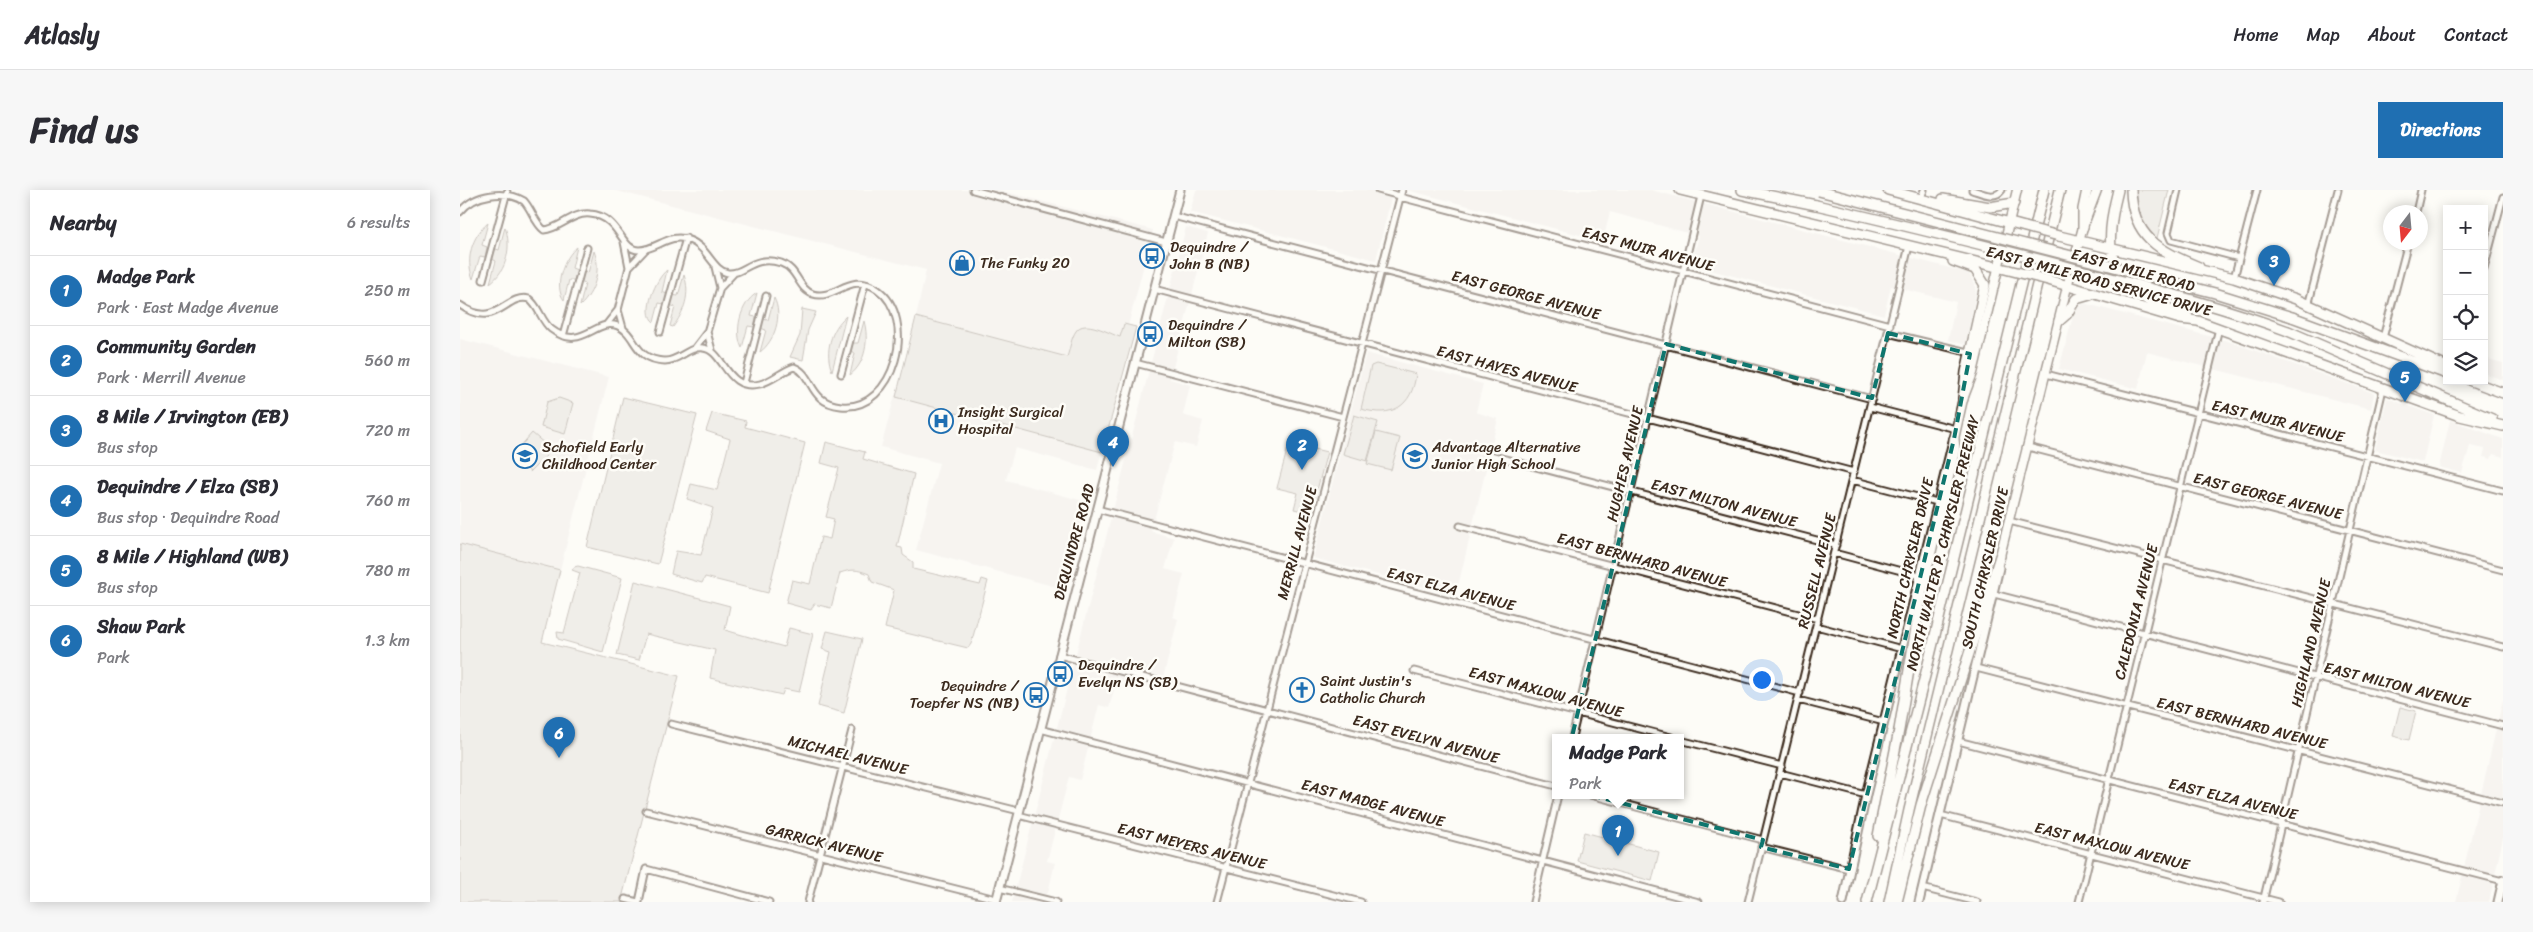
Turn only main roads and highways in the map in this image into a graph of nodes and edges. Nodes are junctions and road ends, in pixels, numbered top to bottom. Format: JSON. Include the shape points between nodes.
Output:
{"nodes":[{"id":1,"x":1180,"y":190,"type":"edge"},
{"id":2,"x":1680,"y":190,"type":"edge"},
{"id":3,"x":1742,"y":190,"type":"edge"},
{"id":4,"x":1817,"y":190,"type":"edge"},
{"id":5,"x":1888,"y":190,"type":"edge"},
{"id":6,"x":2017,"y":190,"type":"edge"},
{"id":7,"x":2044,"y":190,"type":"edge"},
{"id":8,"x":2060,"y":190,"type":"edge"},
{"id":9,"x":2087,"y":190,"type":"edge"},
{"id":10,"x":2097,"y":190,"type":"edge"},
{"id":11,"x":2118,"y":190,"type":"edge"},
{"id":12,"x":2131,"y":190,"type":"edge"},
{"id":13,"x":1922,"y":194,"type":"edge"},
{"id":14,"x":2014,"y":203,"type":"junction"},
{"id":15,"x":2009,"y":222,"type":"junction"},
{"id":16,"x":2083,"y":227,"type":"junction"},
{"id":17,"x":2079,"y":241,"type":"junction"},
{"id":18,"x":2110,"y":249,"type":"junction"},
{"id":19,"x":1930,"y":250,"type":"junction"},
{"id":20,"x":1999,"y":268,"type":"junction"},
{"id":21,"x":2216,"y":273,"type":"junction"},
{"id":22,"x":2067,"y":286,"type":"junction"},
{"id":23,"x":2095,"y":295,"type":"junction"},
{"id":24,"x":2059,"y":321,"type":"junction"},
{"id":25,"x":2198,"y":321,"type":"junction"},
{"id":26,"x":1974,"y":351,"type":"junction"},
{"id":27,"x":2443,"y":365,"type":"edge"},
{"id":28,"x":2443,"y":373,"type":"edge"},
{"id":29,"x":2482,"y":385,"type":"edge"},
{"id":30,"x":2503,"y":393,"type":"edge"},
{"id":31,"x":1963,"y":398,"type":"joint"},
{"id":32,"x":2503,"y":425,"type":"edge"},
{"id":33,"x":1954,"y":439,"type":"junction"},
{"id":34,"x":2000,"y":556,"type":"junction"},
{"id":35,"x":1871,"y":880,"type":"junction"},
{"id":36,"x":2503,"y":881,"type":"edge"},
{"id":37,"x":996,"y":900,"type":"edge"},
{"id":38,"x":1843,"y":902,"type":"edge"},
{"id":39,"x":1867,"y":902,"type":"edge"},
{"id":40,"x":1889,"y":902,"type":"edge"},
{"id":41,"x":1898,"y":902,"type":"edge"},
{"id":42,"x":1919,"y":902,"type":"edge"},
{"id":43,"x":2498,"y":902,"type":"edge"}],
"edges":[{"from":1,"to":37,"type":"main road","name":"DEQUINDRE ROAD"},
{"from":2,"to":19,"type":"highway","name":"EAST 8 MILE ROAD SERVICE DRIVE"},
{"from":3,"to":32,"type":"highway","name":"EAST 8 MILE ROAD","bridge":true,"via":[[1927,231],[2224,309],[2288,331]]},
{"from":4,"to":28,"type":"highway","name":"EAST 8 MILE ROAD","bridge":true,"via":[[2215,293],[2292,317]]},
{"from":5,"to":13,"type":"highway"},
{"from":6,"to":14,"type":"main road"},
{"from":7,"to":35,"type":"highway","name":"NORTH WALTER P. CHRYSLER FREEWAY","via":[[1926,672]]},
{"from":8,"to":40,"type":"highway"},
{"from":9,"to":16,"type":"highway"},
{"from":10,"to":16,"type":"main road","name":"SOUTH CHRYSLER DRIVE"},
{"from":11,"to":18,"type":"highway","via":[[2109,225]]},
{"from":12,"to":21,"type":"highway","via":[[2135,215],[2149,239],[2172,256]]},
{"from":13,"to":14,"type":"highway","via":[[1990,207]]},
{"from":13,"to":15,"type":"highway"},
{"from":14,"to":15,"type":"main road"},
{"from":15,"to":17,"type":"highway","bridge":true},
{"from":15,"to":20,"type":"main road"},
{"from":16,"to":17,"type":"main road","name":"SOUTH CHRYSLER DRIVE"},
{"from":17,"to":18,"type":"highway"},
{"from":17,"to":22,"type":"main road","name":"SOUTH CHRYSLER DRIVE"},
{"from":18,"to":21,"type":"highway"},
{"from":18,"to":25,"type":"highway","via":[[2113,262],[2135,292]]},
{"from":19,"to":20,"type":"highway","name":"EAST 8 MILE ROAD SERVICE DRIVE"},
{"from":19,"to":26,"type":"highway","via":[[1975,269],[1984,281]]},
{"from":20,"to":22,"type":"highway","name":"EAST 8 MILE ROAD SERVICE DRIVE","bridge":true},
{"from":20,"to":26,"type":"main road"},
{"from":21,"to":27,"type":"highway","via":[[2308,306]]},
{"from":22,"to":23,"type":"highway","name":"EAST 8 MILE ROAD SERVICE DRIVE"},
{"from":22,"to":24,"type":"main road","name":"SOUTH CHRYSLER DRIVE"},
{"from":23,"to":24,"type":"highway","via":[[2076,299],[2068,314]]},
{"from":23,"to":25,"type":"highway","name":"EAST 8 MILE ROAD SERVICE DRIVE"},
{"from":24,"to":34,"type":"main road","name":"SOUTH CHRYSLER DRIVE"},
{"from":25,"to":32,"type":"highway","name":"EAST 8 MILE ROAD SERVICE DRIVE","via":[[2460,416]]},
{"from":26,"to":31,"type":"highway"},
{"from":29,"to":30,"type":"highway"},
{"from":31,"to":33,"type":"main road","name":"NORTH CHRYSLER DRIVE"},
{"from":33,"to":35,"type":"highway","via":[[1955,449],[1923,586]]},
{"from":33,"to":38,"type":"main road","name":"NORTH CHRYSLER DRIVE","via":[[1866,795]]},
{"from":34,"to":41,"type":"highway","via":[[1921,805]]},
{"from":34,"to":42,"type":"main road","name":"SOUTH CHRYSLER DRIVE","via":[[1994,594]]},
{"from":35,"to":39,"type":"highway","name":"NORTH WALTER P. CHRYSLER FREEWAY"},
{"from":36,"to":43,"type":"main road"}]}
